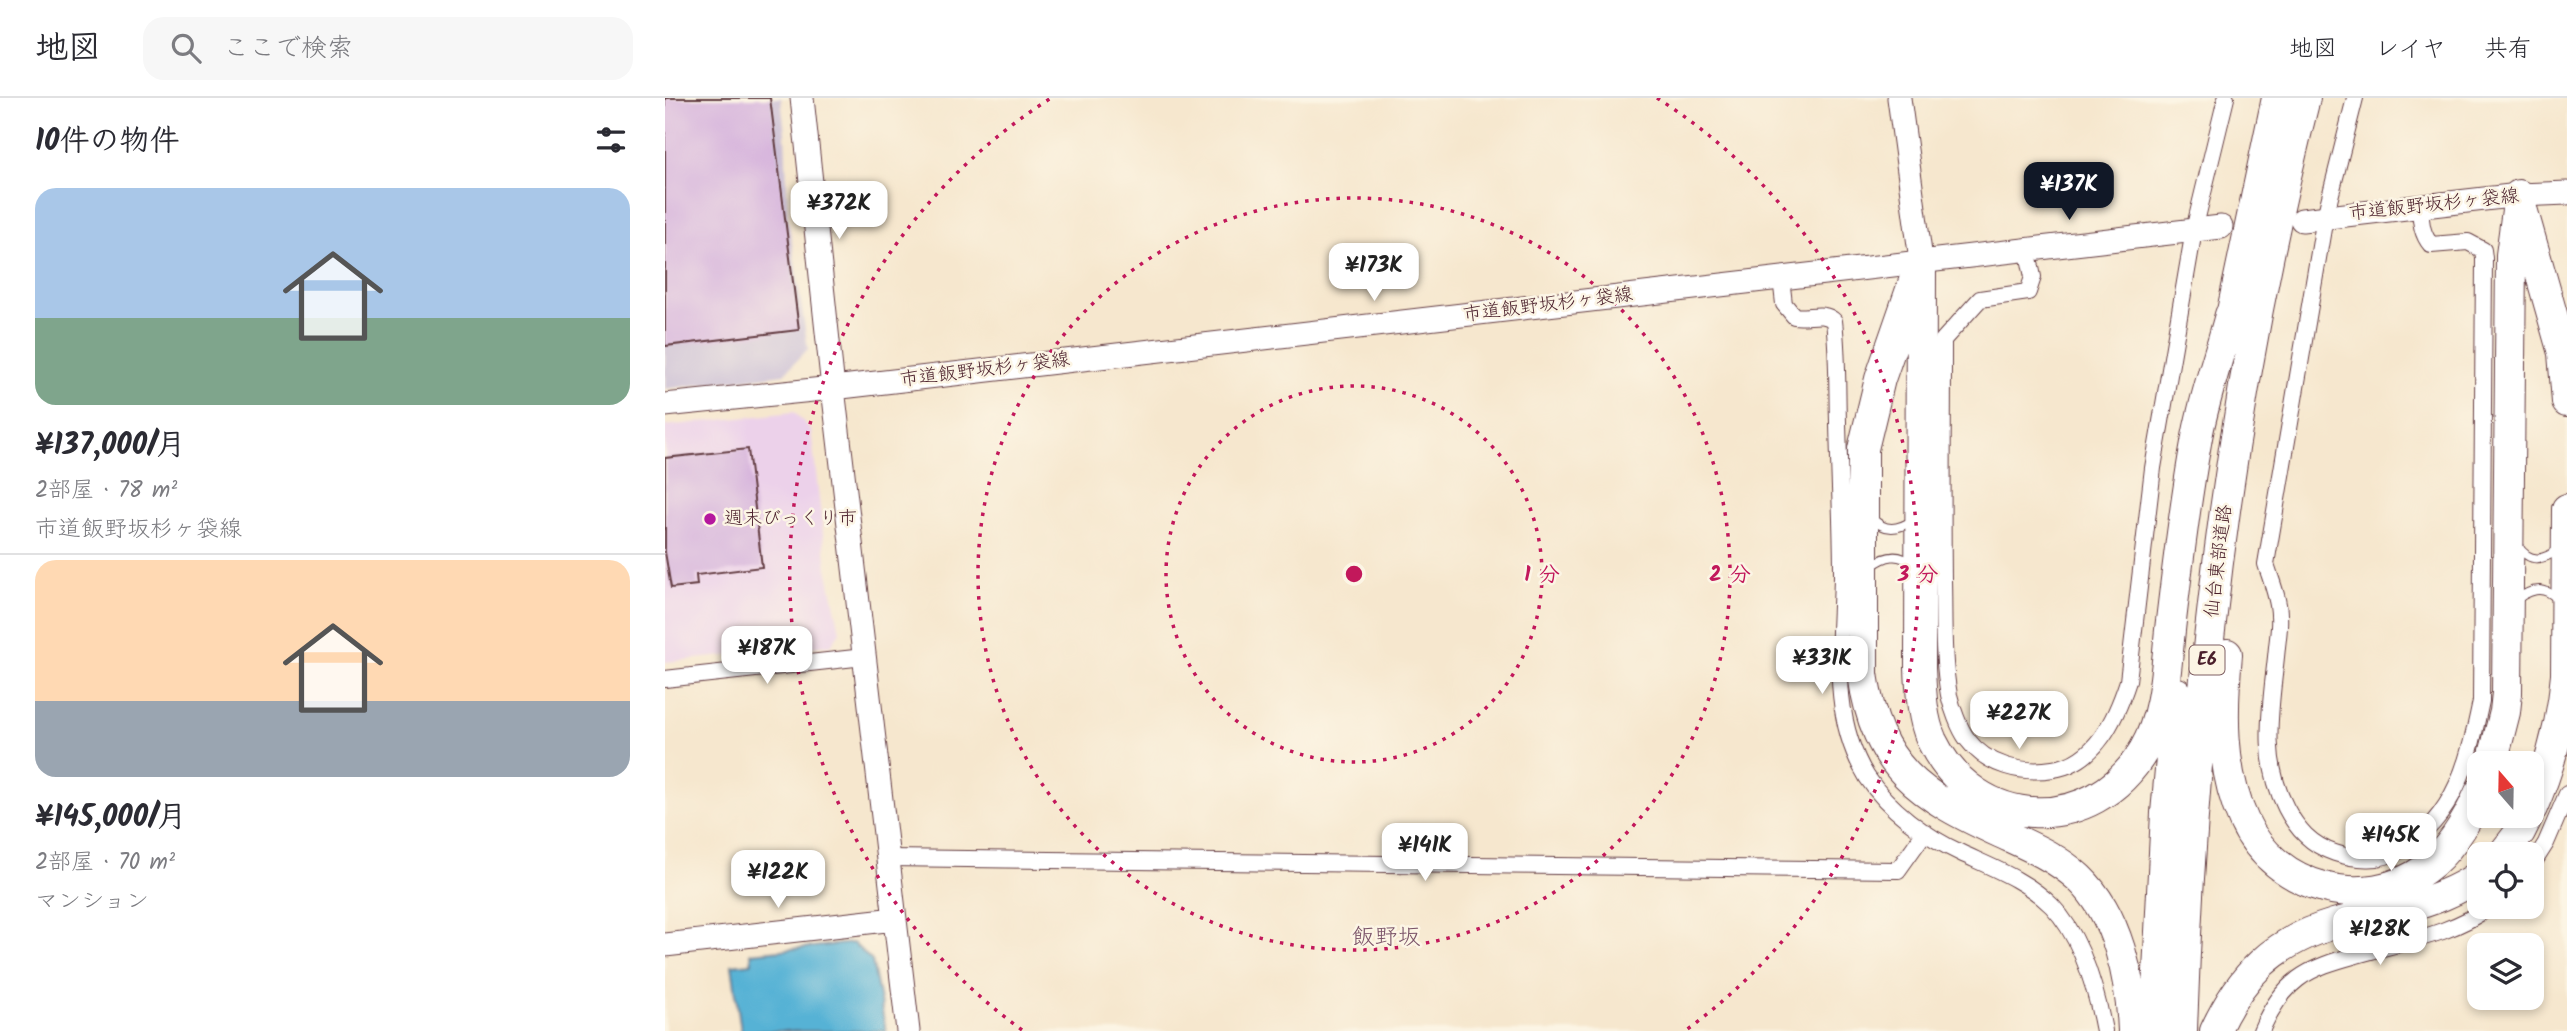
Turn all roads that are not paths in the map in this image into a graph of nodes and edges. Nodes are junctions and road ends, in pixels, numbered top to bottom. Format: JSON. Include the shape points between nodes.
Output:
{"nodes":[{"id":1,"x":802,"y":98,"type":"edge"},
{"id":2,"x":1899,"y":98,"type":"edge"},
{"id":3,"x":2226,"y":98,"type":"edge"},
{"id":4,"x":2277,"y":98,"type":"edge"},
{"id":5,"x":2305,"y":98,"type":"edge"},
{"id":6,"x":2355,"y":98,"type":"edge"},
{"id":7,"x":2567,"y":193,"type":"edge"},
{"id":8,"x":2519,"y":195,"type":"junction"},
{"id":9,"x":2420,"y":206,"type":"junction"},
{"id":10,"x":2325,"y":217,"type":"junction"},
{"id":11,"x":2302,"y":220,"type":"dead end"},
{"id":12,"x":2221,"y":227,"type":"dead end"},
{"id":13,"x":2194,"y":230,"type":"junction"},
{"id":14,"x":2027,"y":248,"type":"junction"},
{"id":15,"x":1921,"y":260,"type":"junction"},
{"id":16,"x":1781,"y":278,"type":"junction"},
{"id":17,"x":2261,"y":291,"type":"junction"},
{"id":18,"x":2230,"y":315,"type":"junction"},
{"id":19,"x":833,"y":388,"type":"junction"},
{"id":20,"x":2567,"y":402,"type":"edge"},
{"id":21,"x":665,"y":405,"type":"edge"},
{"id":22,"x":1863,"y":506,"type":"junction"},
{"id":23,"x":2567,"y":509,"type":"edge"},
{"id":24,"x":1921,"y":514,"type":"junction"},
{"id":25,"x":2510,"y":530,"type":"junction"},
{"id":26,"x":2566,"y":542,"type":"edge"},
{"id":27,"x":1864,"y":577,"type":"junction"},
{"id":28,"x":1921,"y":578,"type":"junction"},
{"id":29,"x":2509,"y":610,"type":"junction"},
{"id":30,"x":2566,"y":620,"type":"edge"},
{"id":31,"x":864,"y":657,"type":"junction"},
{"id":32,"x":665,"y":679,"type":"edge"},
{"id":33,"x":2494,"y":751,"type":"edge"},
{"id":34,"x":2545,"y":775,"type":"edge"},
{"id":35,"x":2567,"y":794,"type":"edge"},
{"id":36,"x":2467,"y":818,"type":"edge"},
{"id":37,"x":1925,"y":832,"type":"junction"},
{"id":38,"x":2544,"y":845,"type":"edge"},
{"id":39,"x":888,"y":858,"type":"junction"},
{"id":40,"x":2467,"y":883,"type":"edge"},
{"id":41,"x":895,"y":919,"type":"junction"},
{"id":42,"x":2468,"y":919,"type":"edge"},
{"id":43,"x":665,"y":945,"type":"edge"},
{"id":44,"x":908,"y":1031,"type":"edge"},
{"id":45,"x":2104,"y":1031,"type":"edge"},
{"id":46,"x":2133,"y":1031,"type":"edge"},
{"id":47,"x":2155,"y":1031,"type":"edge"},
{"id":48,"x":2182,"y":1031,"type":"edge"},
{"id":49,"x":2215,"y":1031,"type":"edge"},
{"id":50,"x":2261,"y":1031,"type":"edge"}],
"edges":[{"from":1,"to":19,"type":"street"},
{"from":2,"to":15,"type":"street"},
{"from":3,"to":13,"type":"street"},
{"from":4,"to":18,"type":"highway","name":"仙台東部道路","number":"E6"},
{"from":5,"to":17,"type":"highway","name":"仙台東部道路","number":"E6"},
{"from":6,"to":10,"type":"street"},
{"from":7,"to":8,"type":"street","name":"市道飯野坂杉ヶ袋線"},
{"from":8,"to":9,"type":"street","name":"市道飯野坂杉ヶ袋線"},
{"from":8,"to":20,"type":"highway","via":[[2560,340]]},
{"from":8,"to":25,"type":"highway","via":[[2511,255]]},
{"from":9,"to":10,"type":"street","name":"市道飯野坂杉ヶ袋線"},
{"from":9,"to":10,"type":"street","via":[[2421,226],[2431,245],[2468,242],[2483,250],[2484,258],[2481,701],[2456,789],[2437,819],[2420,838],[2397,852],[2363,859],[2326,850],[2307,839],[2281,799],[2269,746],[2279,614],[2266,564]]},
{"from":10,"to":11,"type":"street","name":"市道飯野坂杉ヶ袋線"},
{"from":12,"to":13,"type":"street","name":"市道飯野坂杉ヶ袋線"},
{"from":13,"to":14,"type":"street","name":"市道飯野坂杉ヶ袋線"},
{"from":13,"to":14,"type":"street","via":[[2153,468],[2128,681],[2116,714],[2089,752],[2059,768],[2039,771],[2015,770],[1967,739],[1949,698],[1944,619],[1943,340],[1980,299],[2028,292],[2033,277]]},
{"from":14,"to":15,"type":"street","name":"市道飯野坂杉ヶ袋線"},
{"from":15,"to":16,"type":"street","name":"市道飯野坂杉ヶ袋線"},
{"from":15,"to":22,"type":"highway","via":[[1867,428]]},
{"from":15,"to":24,"type":"highway"},
{"from":16,"to":19,"type":"street","name":"市道飯野坂杉ヶ袋線"},
{"from":16,"to":37,"type":"street","via":[[1784,304],[1794,316],[1823,315],[1834,321],[1842,573],[1840,690],[1847,728],[1868,777],[1900,813]]},
{"from":17,"to":36,"type":"highway","via":[[2224,684],[2227,760],[2245,824],[2269,855],[2297,877],[2356,892],[2410,879],[2441,855]]},
{"from":17,"to":48,"type":"highway","name":"仙台東部道路","number":"E6","via":[[2215,584],[2192,840]]},
{"from":18,"to":28,"type":"highway","via":[[2196,440],[2161,703],[2146,747],[2116,785],[2073,809],[2049,813],[2000,806],[1957,778],[1932,740],[1925,718],[1920,668]]},
{"from":18,"to":47,"type":"highway","name":"仙台東部道路","number":"E6","via":[[2208,442],[2180,661],[2166,813]]},
{"from":19,"to":21,"type":"street","name":"市道飯野坂杉ヶ袋線"},
{"from":19,"to":31,"type":"street"},
{"from":22,"to":24,"type":"lane","via":[[1887,528],[1897,528]]},
{"from":22,"to":27,"type":"highway"},
{"from":23,"to":26,"type":"highway"},
{"from":24,"to":28,"type":"highway"},
{"from":25,"to":26,"type":"lane","via":[[2523,553],[2532,559],[2550,555]]},
{"from":25,"to":29,"type":"highway"},
{"from":26,"to":30,"type":"highway"},
{"from":27,"to":28,"type":"lane","via":[[1880,560],[1898,556]]},
{"from":27,"to":46,"type":"highway","via":[[1866,698],[1889,756],[1938,803],[2042,851],[2081,880],[2106,914],[2114,934]]},
{"from":29,"to":30,"type":"lane","via":[[2524,595],[2542,589],[2561,604]]},
{"from":29,"to":33,"type":"highway","via":[[2505,712]]},
{"from":30,"to":34,"type":"highway","via":[[2564,702]]},
{"from":31,"to":32,"type":"street"},
{"from":31,"to":39,"type":"street"},
{"from":35,"to":38,"type":"street"},
{"from":37,"to":39,"type":"street","via":[[1898,870]]},
{"from":37,"to":45,"type":"street","via":[[2027,885],[2052,906],[2084,960]]},
{"from":39,"to":41,"type":"street"},
{"from":40,"to":49,"type":"highway","via":[[2449,894],[2334,924],[2285,944],[2245,979]]},
{"from":41,"to":43,"type":"street"},
{"from":41,"to":44,"type":"street"},
{"from":42,"to":50,"type":"street","via":[[2438,933],[2336,961],[2299,978],[2271,1010]]}]}
